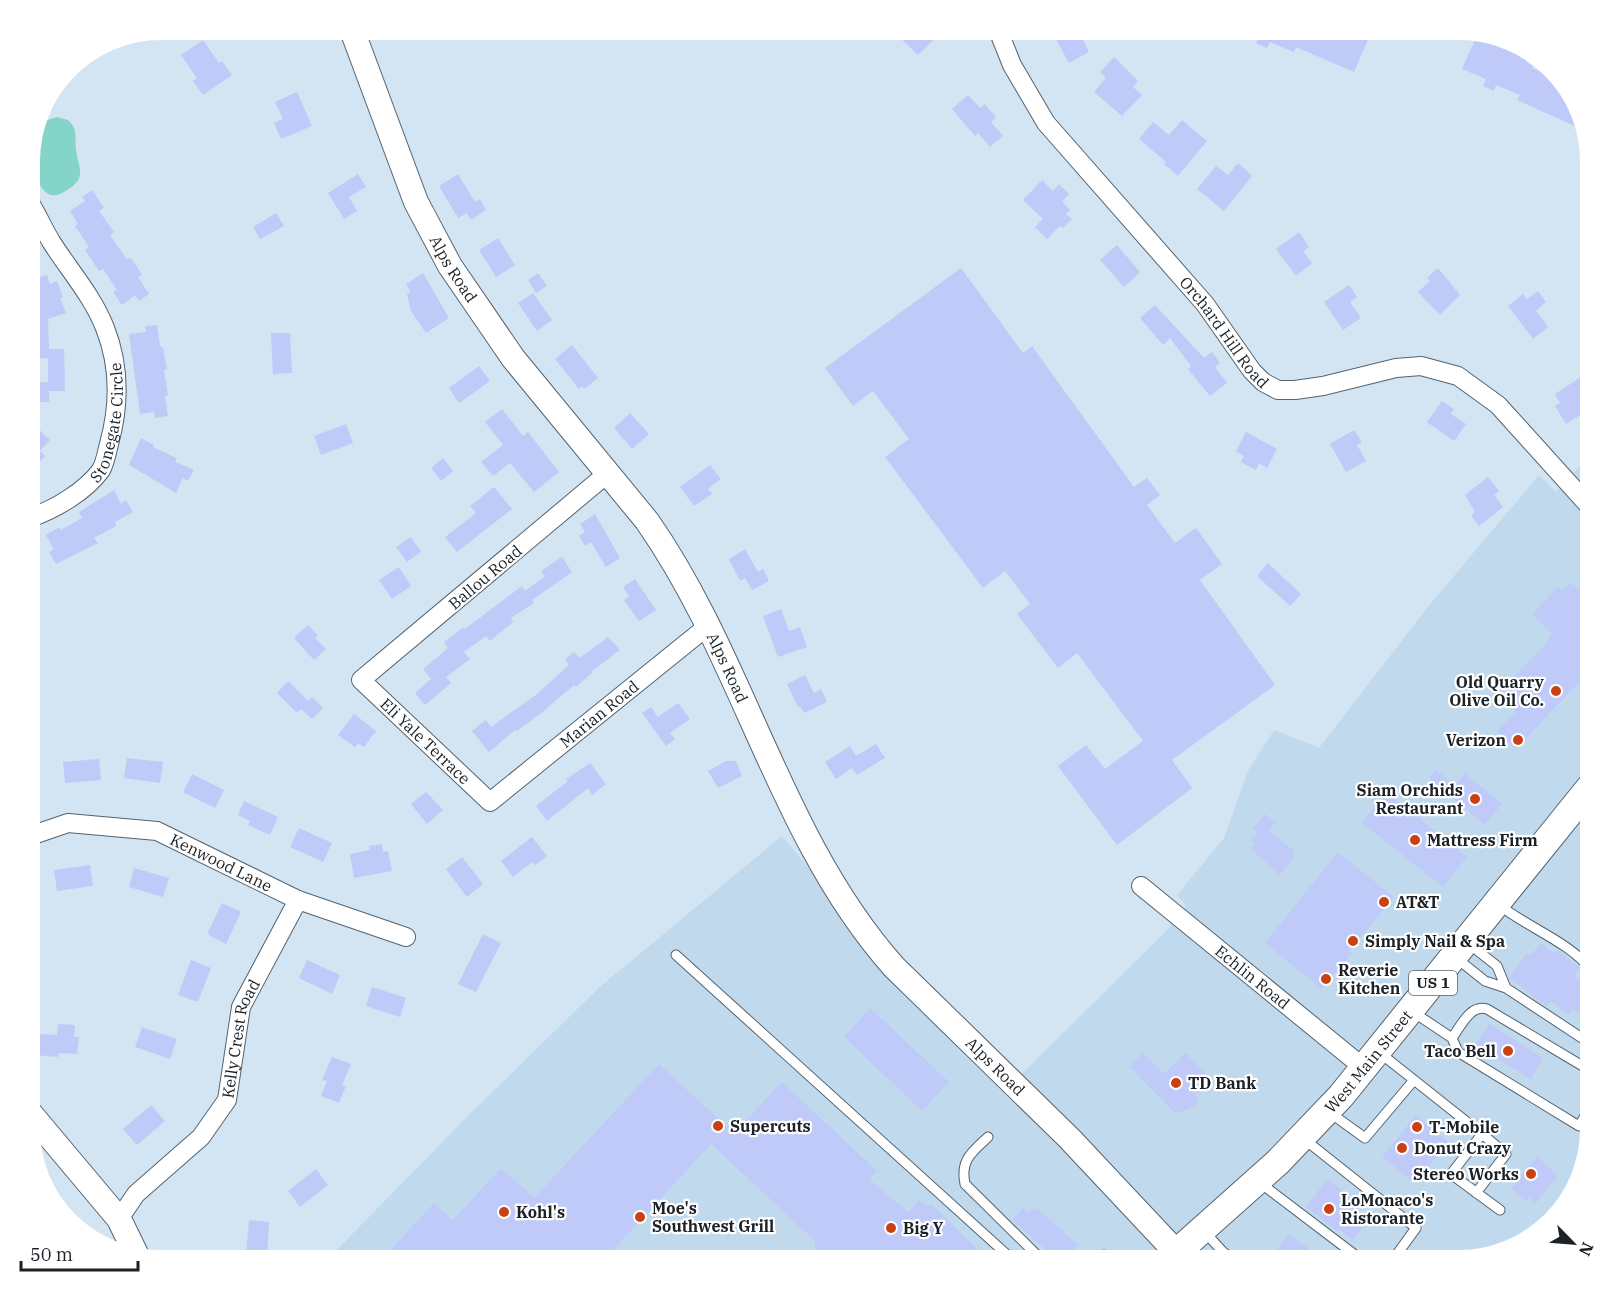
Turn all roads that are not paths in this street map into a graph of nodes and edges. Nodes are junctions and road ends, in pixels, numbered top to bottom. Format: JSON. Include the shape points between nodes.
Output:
{"nodes":[{"id":1,"x":356,"y":40,"type":"edge"},
{"id":2,"x":1002,"y":40,"type":"edge"},
{"id":3,"x":41,"y":223,"type":"edge"},
{"id":4,"x":608,"y":473,"type":"junction"},
{"id":5,"x":1580,"y":496,"type":"edge"},
{"id":6,"x":41,"y":514,"type":"edge"},
{"id":7,"x":709,"y":625,"type":"junction"},
{"id":8,"x":361,"y":680,"type":"joint"},
{"id":9,"x":1580,"y":800,"type":"edge"},
{"id":10,"x":490,"y":802,"type":"joint"},
{"id":11,"x":41,"y":832,"type":"edge"},
{"id":12,"x":1141,"y":886,"type":"dead end"},
{"id":13,"x":298,"y":900,"type":"junction"},
{"id":14,"x":1497,"y":902,"type":"junction"},
{"id":15,"x":406,"y":937,"type":"dead end"},
{"id":16,"x":1460,"y":949,"type":"junction"},
{"id":17,"x":676,"y":955,"type":"dead end"},
{"id":18,"x":1580,"y":961,"type":"edge"},
{"id":19,"x":1506,"y":988,"type":"junction"},
{"id":20,"x":1411,"y":1011,"type":"junction"},
{"id":21,"x":1580,"y":1037,"type":"edge"},
{"id":22,"x":1452,"y":1038,"type":"junction"},
{"id":23,"x":1371,"y":1060,"type":"junction"},
{"id":24,"x":1580,"y":1064,"type":"edge"},
{"id":25,"x":1414,"y":1080,"type":"junction"},
{"id":26,"x":1327,"y":1110,"type":"junction"},
{"id":27,"x":41,"y":1126,"type":"edge"},
{"id":28,"x":1580,"y":1126,"type":"edge"},
{"id":29,"x":1482,"y":1134,"type":"junction"},
{"id":30,"x":988,"y":1137,"type":"dead end"},
{"id":31,"x":1301,"y":1137,"type":"junction"},
{"id":32,"x":1257,"y":1180,"type":"junction"},
{"id":33,"x":1476,"y":1193,"type":"junction"},
{"id":34,"x":1500,"y":1210,"type":"dead end"},
{"id":35,"x":118,"y":1219,"type":"junction"},
{"id":36,"x":1203,"y":1229,"type":"junction"},
{"id":37,"x":132,"y":1247,"type":"edge"},
{"id":38,"x":1002,"y":1250,"type":"edge"},
{"id":39,"x":1032,"y":1250,"type":"edge"},
{"id":40,"x":1166,"y":1250,"type":"edge"},
{"id":41,"x":1180,"y":1250,"type":"edge"},
{"id":42,"x":1221,"y":1250,"type":"edge"},
{"id":43,"x":1349,"y":1250,"type":"edge"},
{"id":44,"x":1400,"y":1250,"type":"edge"}],
"edges":[{"from":1,"to":4,"type":"street","name":"Alps Road","via":[[416,202],[434,238],[513,358]]},
{"from":2,"to":5,"type":"street","name":"Orchard Hill Road","via":[[1046,123],[1205,304],[1263,382],[1278,390],[1295,390],[1421,366],[1458,376],[1498,405]]},
{"from":3,"to":6,"type":"street","name":"Stonegate Circle","via":[[93,302],[115,356],[118,377],[114,428],[101,469],[71,497]]},
{"from":4,"to":7,"type":"street","name":"Alps Road","via":[[667,549]]},
{"from":4,"to":8,"type":"street","name":"Ballou Road"},
{"from":7,"to":10,"type":"street","name":"Marian Road"},
{"from":7,"to":40,"type":"street","name":"Alps Road","via":[[826,872],[861,927],[894,967],[1061,1130]]},
{"from":8,"to":10,"type":"street","name":"Eli Yale Terrace"},
{"from":9,"to":14,"type":"main road","name":"West Main Street","number":"US 1"},
{"from":11,"to":13,"type":"street","name":"Kenwood Lane","via":[[68,823],[157,831]]},
{"from":12,"to":23,"type":"street","name":"Echlin Road"},
{"from":13,"to":15,"type":"street","name":"Kenwood Lane"},
{"from":13,"to":35,"type":"street","name":"Kelly Crest Road","via":[[241,1007],[227,1100],[201,1137],[136,1194]]},
{"from":14,"to":16,"type":"main road","name":"West Main Street","number":"US 1"},
{"from":14,"to":18,"type":"lane"},
{"from":16,"to":19,"type":"lane","via":[[1485,981]]},
{"from":16,"to":19,"type":"lane","via":[[1497,966]]},
{"from":16,"to":20,"type":"main road","name":"West Main Street","number":"US 1"},
{"from":17,"to":38,"type":"lane"},
{"from":19,"to":21,"type":"lane"},
{"from":20,"to":22,"type":"lane"},
{"from":20,"to":23,"type":"main road","name":"West Main Street","number":"US 1"},
{"from":22,"to":24,"type":"lane","via":[[1473,1009],[1480,1007]]},
{"from":22,"to":28,"type":"lane","via":[[1458,1052]]},
{"from":23,"to":25,"type":"lane"},
{"from":23,"to":26,"type":"main road","name":"West Main Street","number":"US 1"},
{"from":25,"to":26,"type":"lane","via":[[1365,1138]]},
{"from":25,"to":29,"type":"lane"},
{"from":26,"to":31,"type":"main road","name":"West Main Street","number":"US 1"},
{"from":27,"to":35,"type":"street"},
{"from":29,"to":33,"type":"lane","via":[[1506,1154]]},
{"from":29,"to":33,"type":"lane","via":[[1451,1174]]},
{"from":30,"to":39,"type":"lane","via":[[966,1160],[965,1184]]},
{"from":31,"to":32,"type":"main road","name":"West Main Street","number":"US 1"},
{"from":31,"to":44,"type":"lane","via":[[1416,1228]]},
{"from":32,"to":36,"type":"main road","name":"West Main Street","number":"US 1"},
{"from":32,"to":43,"type":"lane"},
{"from":33,"to":34,"type":"lane"},
{"from":35,"to":37,"type":"street"},
{"from":36,"to":41,"type":"main road","name":"West Main Street","number":"US 1"},
{"from":36,"to":42,"type":"lane"}]}
